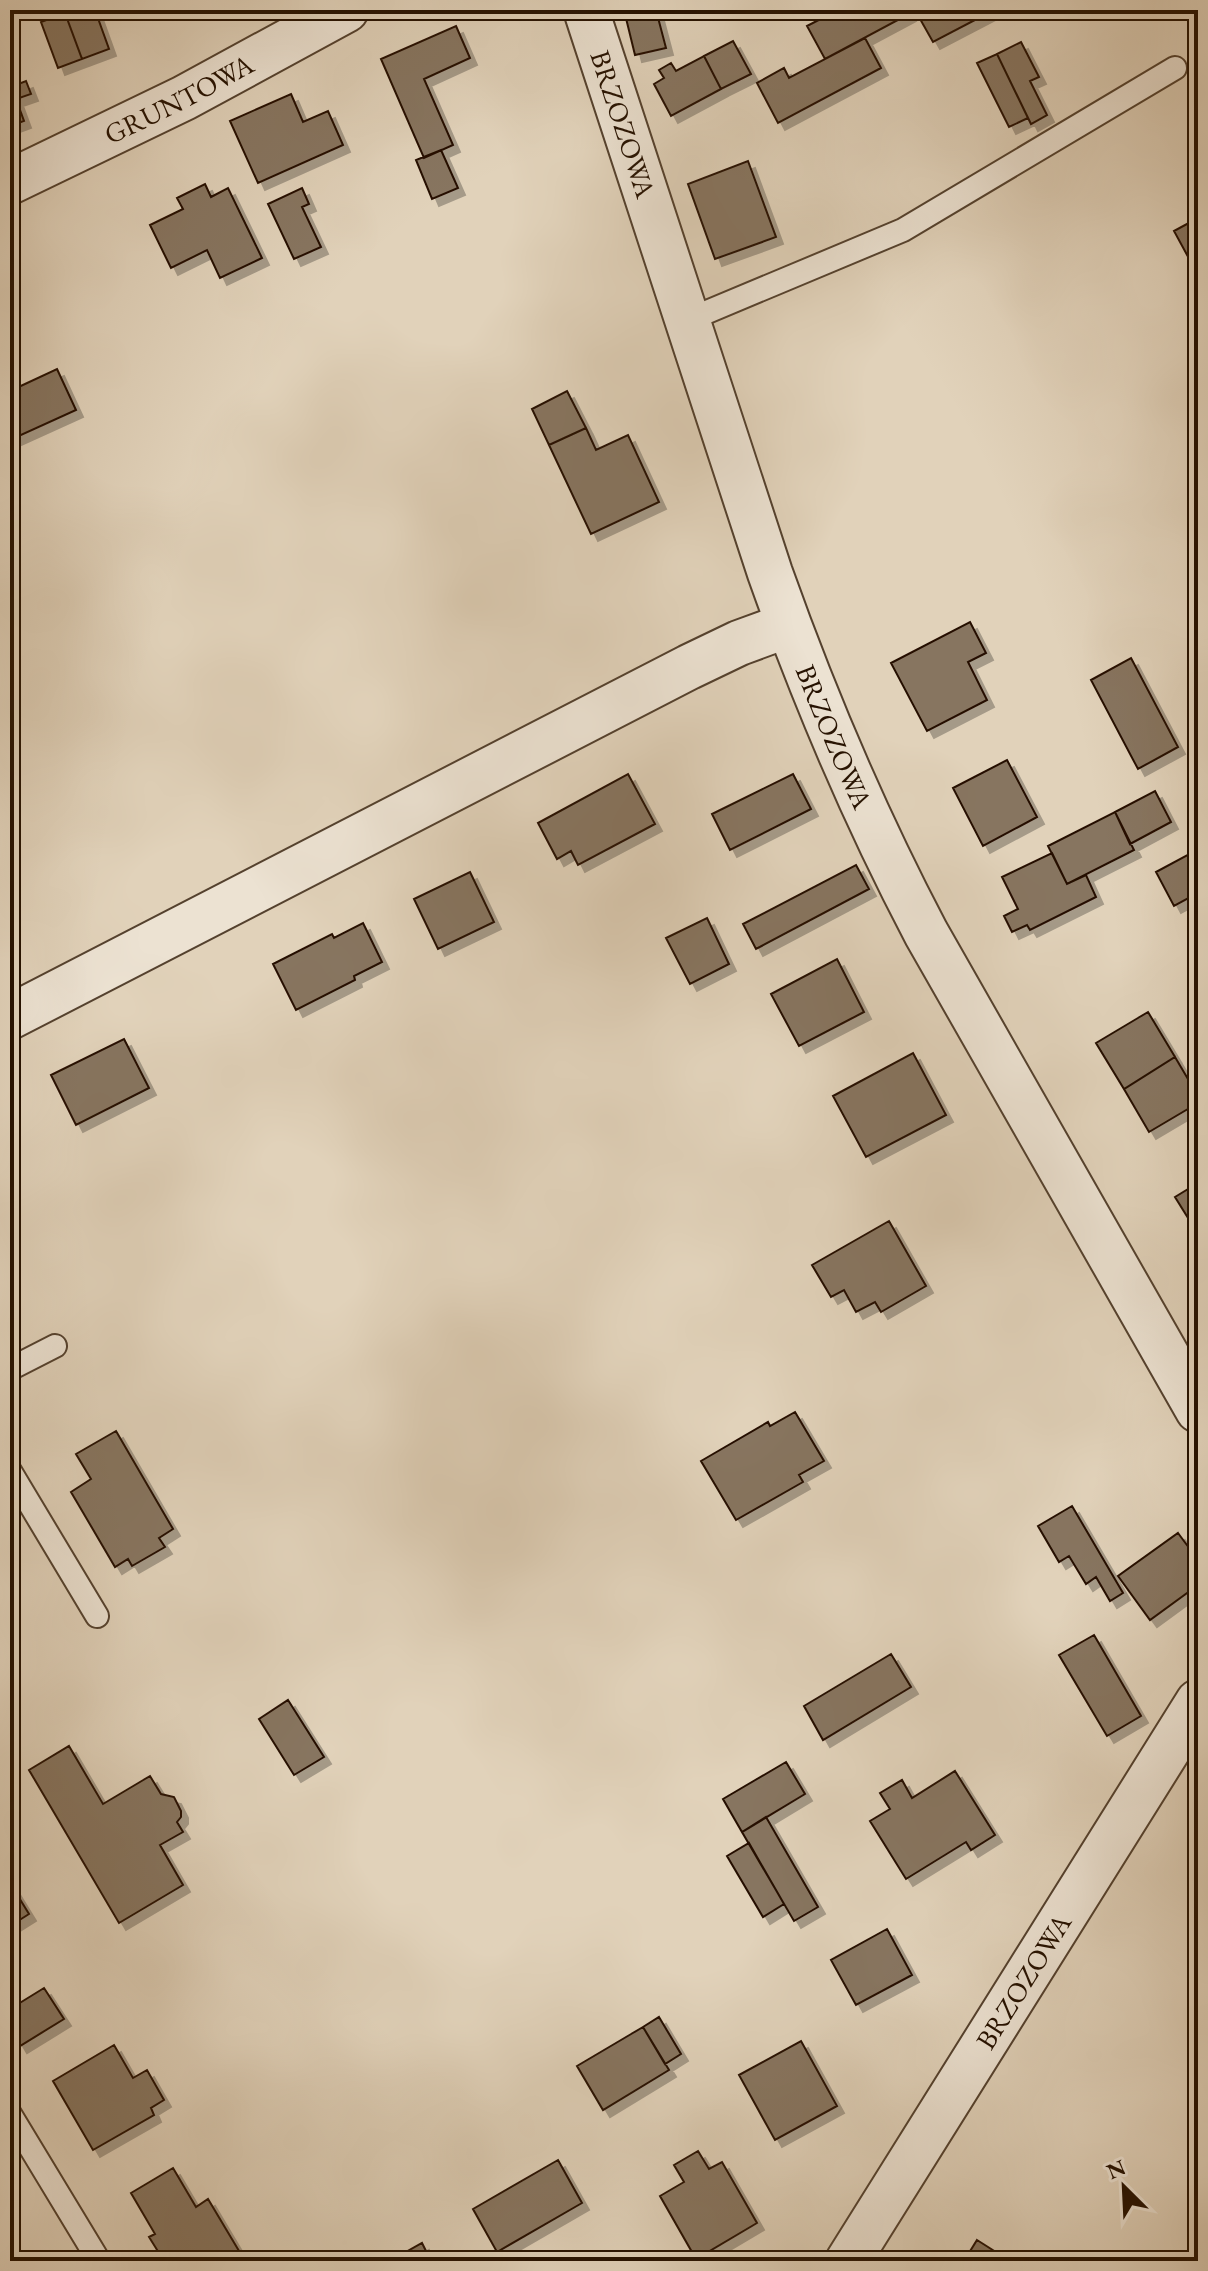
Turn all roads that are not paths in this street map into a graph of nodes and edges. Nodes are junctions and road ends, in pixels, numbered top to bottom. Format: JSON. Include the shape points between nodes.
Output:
{"nodes":[{"id":1,"x":346,"y":10,"type":"edge"},
{"id":2,"x":586,"y":10,"type":"edge"},
{"id":3,"x":1175,"y":68,"type":"dead end"},
{"id":4,"x":10,"y":182,"type":"edge"},
{"id":5,"x":688,"y":320,"type":"junction"},
{"id":6,"x":788,"y":625,"type":"junction"},
{"id":7,"x":10,"y":1017,"type":"edge"},
{"id":8,"x":55,"y":1346,"type":"dead end"},
{"id":9,"x":10,"y":1369,"type":"edge"},
{"id":10,"x":1198,"y":1410,"type":"edge"},
{"id":11,"x":10,"y":1471,"type":"edge"},
{"id":12,"x":97,"y":1616,"type":"dead end"},
{"id":13,"x":1198,"y":1702,"type":"edge"},
{"id":14,"x":10,"y":2114,"type":"edge"},
{"id":15,"x":99,"y":2261,"type":"edge"},
{"id":16,"x":848,"y":2261,"type":"edge"}],
"edges":[{"from":1,"to":4,"type":"street","name":"GRUNTOWA","via":[[184,98]]},
{"from":2,"to":5,"type":"street","name":"BRZOZOWA"},
{"from":3,"to":5,"type":"lane","via":[[903,230]]},
{"from":5,"to":6,"type":"street","name":"BRZOZOWA"},
{"from":6,"to":7,"type":"street","via":[[689,667]]},
{"from":6,"to":10,"type":"street","name":"BRZOZOWA","via":[[899,881]]},
{"from":8,"to":9,"type":"lane"},
{"from":11,"to":12,"type":"lane"},
{"from":13,"to":16,"type":"street","name":"BRZOZOWA"},
{"from":14,"to":15,"type":"lane"}]}
